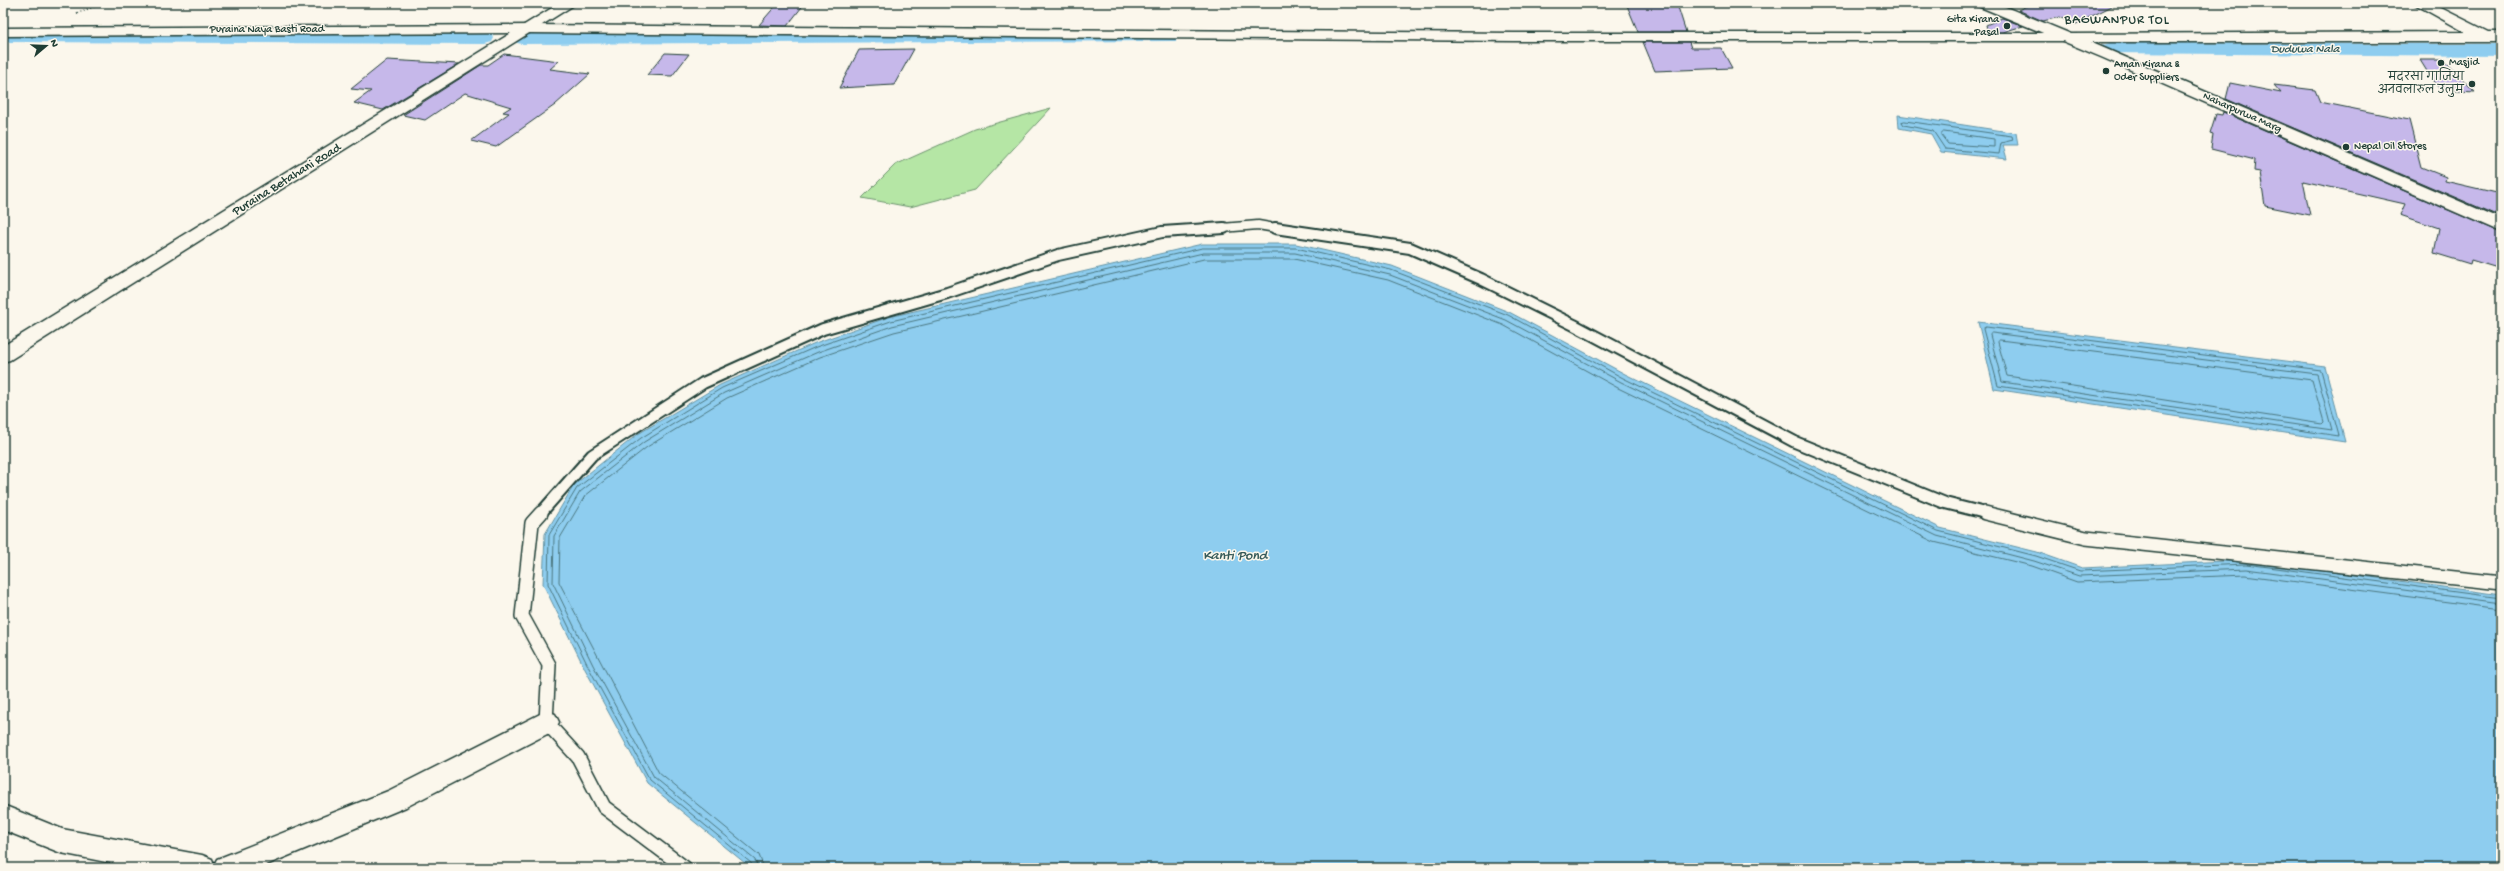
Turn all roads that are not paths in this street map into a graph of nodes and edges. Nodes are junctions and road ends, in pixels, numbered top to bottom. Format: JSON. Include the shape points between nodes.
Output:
{"nodes":[{"id":1,"x":570,"y":3,"type":"edge"},
{"id":2,"x":1983,"y":3,"type":"edge"},
{"id":3,"x":2420,"y":3,"type":"edge"},
{"id":4,"x":531,"y":29,"type":"junction"},
{"id":5,"x":3,"y":32,"type":"edge"},
{"id":6,"x":2067,"y":37,"type":"junction"},
{"id":7,"x":2494,"y":37,"type":"edge"},
{"id":8,"x":2501,"y":45,"type":"edge"},
{"id":9,"x":2501,"y":226,"type":"edge"},
{"id":10,"x":3,"y":355,"type":"edge"},
{"id":11,"x":2501,"y":583,"type":"edge"},
{"id":12,"x":546,"y":722,"type":"junction"},
{"id":13,"x":3,"y":818,"type":"edge"},
{"id":14,"x":202,"y":868,"type":"edge"},
{"id":15,"x":227,"y":868,"type":"edge"},
{"id":16,"x":685,"y":868,"type":"edge"}],
"edges":[{"from":1,"to":4,"type":"street","name":"Puraina Betahani Road"},
{"from":2,"to":6,"type":"street","name":"Naharpurwa Marg"},
{"from":3,"to":7,"type":"street"},
{"from":4,"to":5,"type":"street","name":"Puraina Naya Basti Road"},
{"from":4,"to":6,"type":"street","name":"Puraina Naya Basti Road","via":[[1522,37]]},
{"from":4,"to":10,"type":"street","name":"Puraina Betahani Road"},
{"from":6,"to":7,"type":"street"},
{"from":6,"to":9,"type":"street","name":"Naharpurwa Marg"},
{"from":7,"to":8,"type":"street"},
{"from":11,"to":12,"type":"lane","via":[[2086,538],[1945,503],[1795,442],[1574,325],[1481,279],[1410,248],[1258,225],[1162,232],[1058,255],[947,293],[823,329],[703,383],[592,455],[532,524],[522,616],[549,665]]},
{"from":12,"to":15,"type":"street","via":[[397,799]]},
{"from":12,"to":16,"type":"lane","via":[[578,757],[604,807]]},
{"from":13,"to":14,"type":"street","via":[[61,841]]}]}
